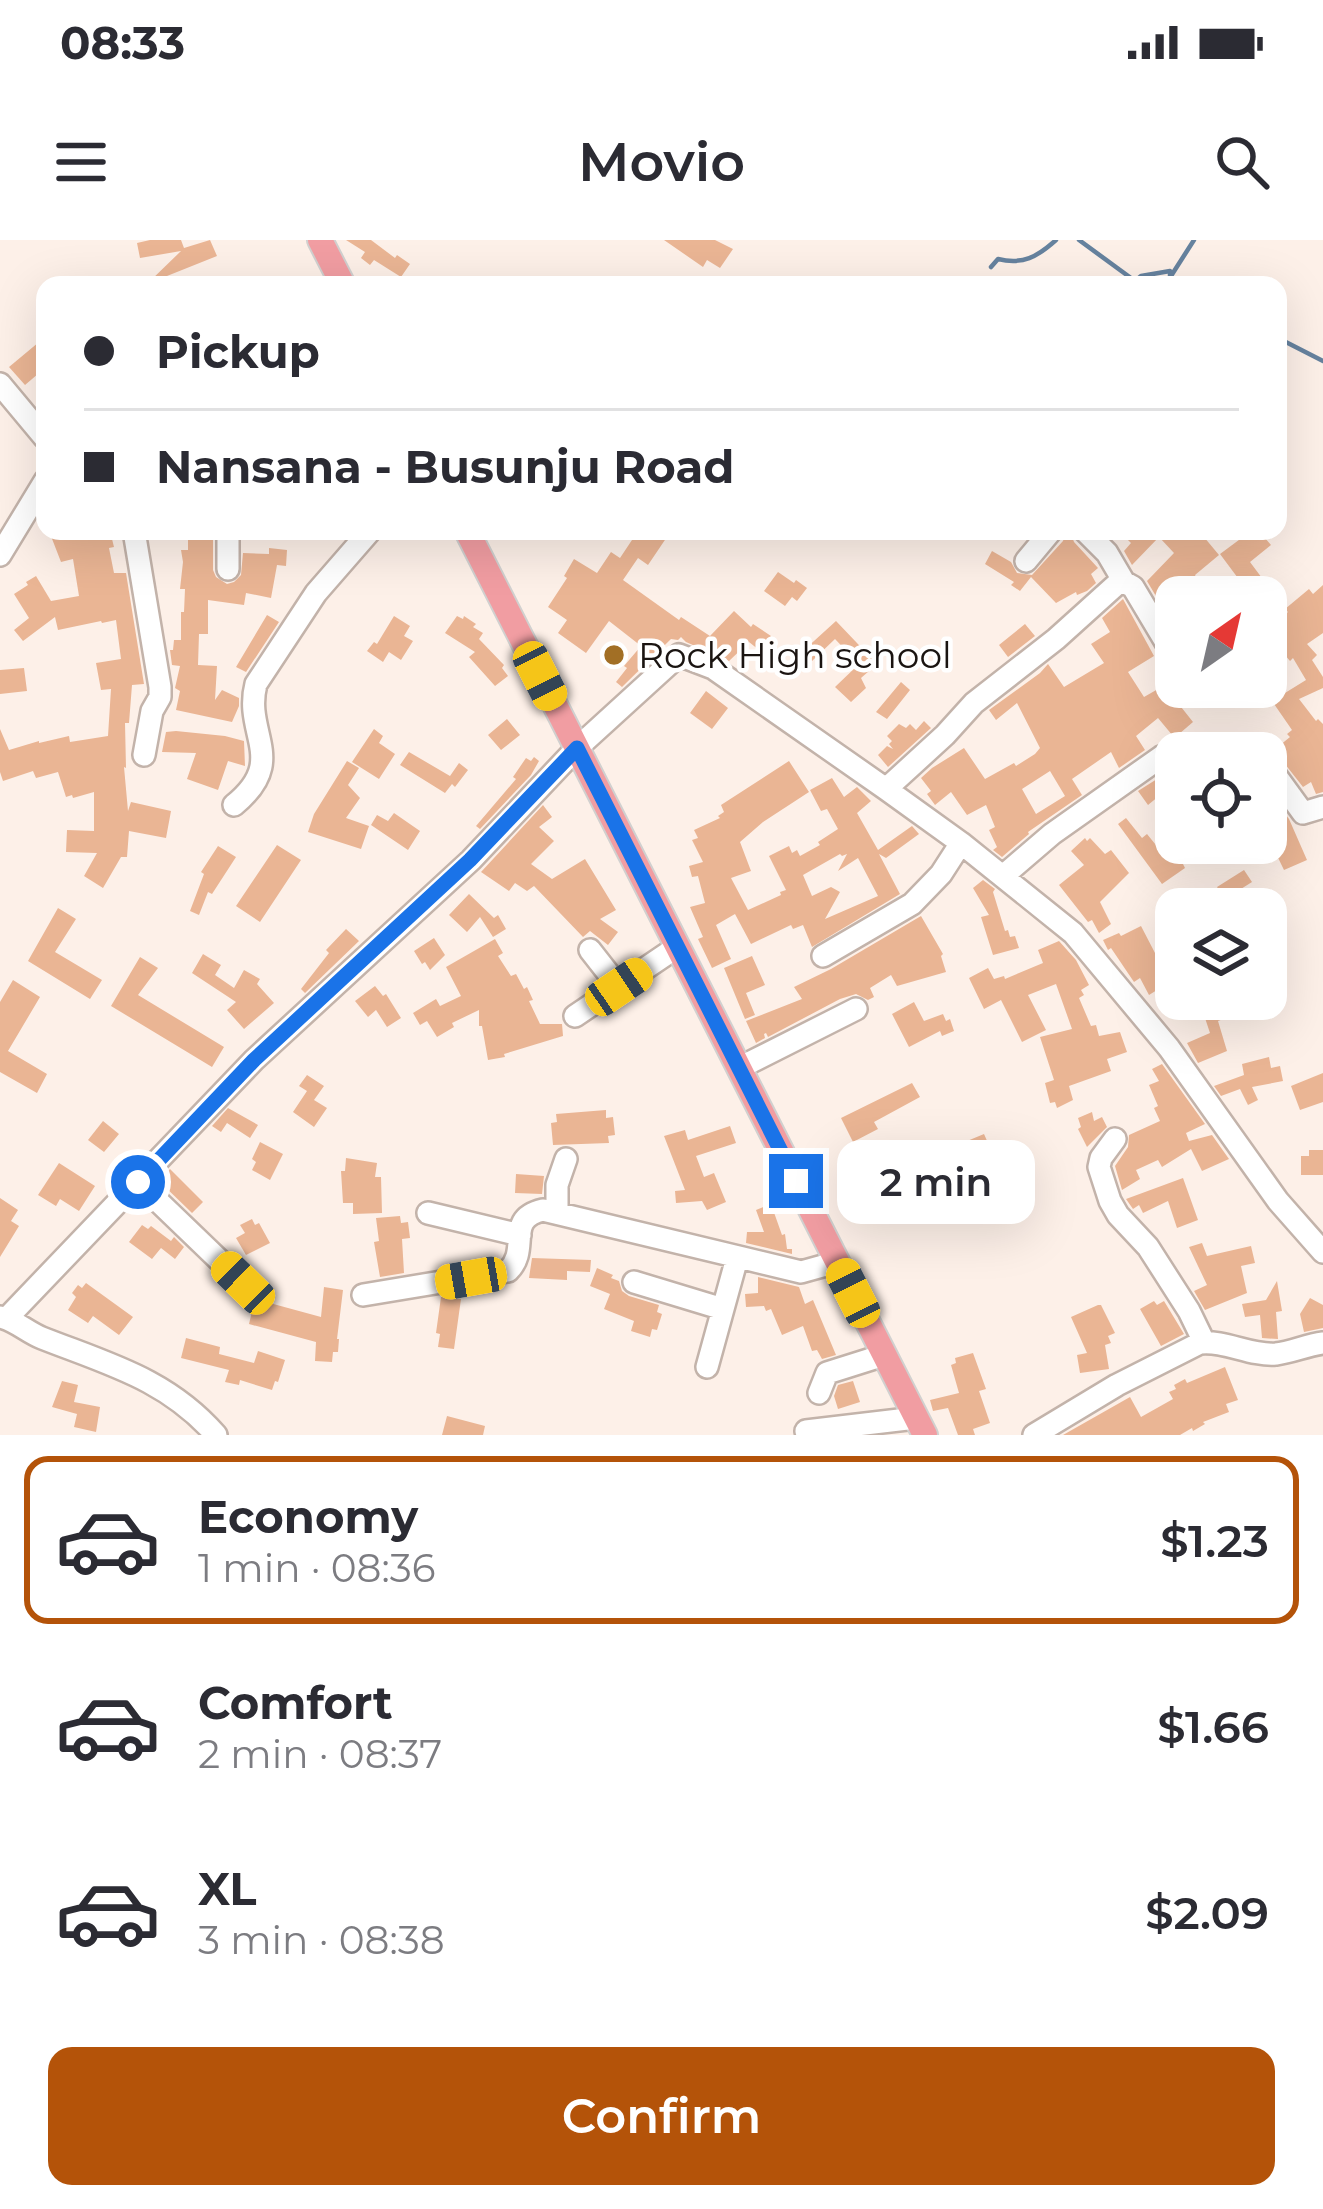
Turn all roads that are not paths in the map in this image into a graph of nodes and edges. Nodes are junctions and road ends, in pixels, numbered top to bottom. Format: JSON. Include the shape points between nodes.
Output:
{"nodes":[{"id":1,"x":320,"y":240,"type":"edge"},
{"id":2,"x":338,"y":276,"type":"edge"},
{"id":3,"x":0,"y":384,"type":"edge"},
{"id":4,"x":36,"y":427,"type":"edge"},
{"id":5,"x":36,"y":496,"type":"edge"},
{"id":6,"x":136,"y":540,"type":"edge"},
{"id":7,"x":228,"y":540,"type":"edge"},
{"id":8,"x":362,"y":540,"type":"edge"},
{"id":9,"x":471,"y":540,"type":"edge"},
{"id":10,"x":1044,"y":540,"type":"edge"},
{"id":11,"x":1094,"y":540,"type":"edge"},
{"id":12,"x":0,"y":555,"type":"edge"},
{"id":13,"x":1026,"y":561,"type":"dead end"},
{"id":14,"x":228,"y":569,"type":"dead end"},
{"id":15,"x":1124,"y":582,"type":"junction"},
{"id":16,"x":1155,"y":624,"type":"edge"},
{"id":17,"x":577,"y":748,"type":"junction"},
{"id":18,"x":144,"y":755,"type":"dead end"},
{"id":19,"x":1155,"y":761,"type":"edge"},
{"id":20,"x":886,"y":790,"type":"junction"},
{"id":21,"x":1287,"y":791,"type":"edge"},
{"id":22,"x":234,"y":805,"type":"dead end"},
{"id":23,"x":1323,"y":806,"type":"edge"},
{"id":24,"x":962,"y":843,"type":"junction"},
{"id":25,"x":1003,"y":876,"type":"junction"},
{"id":26,"x":677,"y":947,"type":"junction"},
{"id":27,"x":590,"y":950,"type":"dead end"},
{"id":28,"x":823,"y":956,"type":"dead end"},
{"id":29,"x":619,"y":987,"type":"junction"},
{"id":30,"x":856,"y":1010,"type":"dead end"},
{"id":31,"x":575,"y":1016,"type":"dead end"},
{"id":32,"x":739,"y":1068,"type":"junction"},
{"id":33,"x":1115,"y":1139,"type":"dead end"},
{"id":34,"x":566,"y":1159,"type":"dead end"},
{"id":35,"x":138,"y":1182,"type":"junction"},
{"id":36,"x":428,"y":1213,"type":"dead end"},
{"id":37,"x":557,"y":1213,"type":"junction"},
{"id":38,"x":520,"y":1235,"type":"junction"},
{"id":39,"x":1323,"y":1252,"type":"edge"},
{"id":40,"x":736,"y":1258,"type":"junction"},
{"id":41,"x":837,"y":1262,"type":"junction"},
{"id":42,"x":634,"y":1282,"type":"dead end"},
{"id":43,"x":243,"y":1283,"type":"dead end"},
{"id":44,"x":363,"y":1295,"type":"dead end"},
{"id":45,"x":723,"y":1310,"type":"junction"},
{"id":46,"x":3,"y":1317,"type":"edge"},
{"id":47,"x":1204,"y":1342,"type":"junction"},
{"id":48,"x":1323,"y":1343,"type":"edge"},
{"id":49,"x":884,"y":1355,"type":"junction"},
{"id":50,"x":707,"y":1366,"type":"dead end"},
{"id":51,"x":819,"y":1393,"type":"dead end"},
{"id":52,"x":921,"y":1426,"type":"edge"},
{"id":53,"x":806,"y":1431,"type":"dead end"},
{"id":54,"x":216,"y":1435,"type":"edge"},
{"id":55,"x":1034,"y":1435,"type":"edge"}],
"edges":[{"from":1,"to":2,"type":"main road"},
{"from":3,"to":4,"type":"street"},
{"from":5,"to":12,"type":"street"},
{"from":6,"to":18,"type":"street","via":[[160,687]]},
{"from":7,"to":14,"type":"street"},
{"from":8,"to":22,"type":"street","via":[[256,684],[263,759],[253,787]]},
{"from":9,"to":17,"type":"main road"},
{"from":10,"to":13,"type":"street"},
{"from":11,"to":15,"type":"street"},
{"from":15,"to":16,"type":"street"},
{"from":15,"to":20,"type":"street","via":[[998,682]]},
{"from":17,"to":20,"type":"street","via":[[679,655],[713,668]]},
{"from":17,"to":26,"type":"main road"},
{"from":17,"to":35,"type":"street"},
{"from":19,"to":25,"type":"street"},
{"from":20,"to":24,"type":"street"},
{"from":21,"to":23,"type":"street","via":[[1303,813]]},
{"from":24,"to":25,"type":"street"},
{"from":24,"to":28,"type":"street","via":[[912,904]]},
{"from":25,"to":39,"type":"street","via":[[1098,960]]},
{"from":26,"to":29,"type":"street"},
{"from":26,"to":32,"type":"main road"},
{"from":27,"to":29,"type":"street"},
{"from":29,"to":31,"type":"street"},
{"from":30,"to":32,"type":"street"},
{"from":32,"to":41,"type":"main road"},
{"from":33,"to":47,"type":"street","via":[[1099,1167],[1110,1201],[1148,1246]]},
{"from":34,"to":37,"type":"street"},
{"from":35,"to":43,"type":"street"},
{"from":35,"to":46,"type":"street"},
{"from":36,"to":38,"type":"street"},
{"from":37,"to":38,"type":"street","via":[[528,1215]]},
{"from":37,"to":40,"type":"street"},
{"from":38,"to":44,"type":"street","via":[[518,1261],[508,1271]]},
{"from":40,"to":41,"type":"street","via":[[801,1272]]},
{"from":40,"to":45,"type":"street"},
{"from":41,"to":49,"type":"main road"},
{"from":42,"to":45,"type":"street"},
{"from":45,"to":50,"type":"street"},
{"from":46,"to":54,"type":"street","via":[[155,1384]]},
{"from":47,"to":48,"type":"street","via":[[1275,1354]]},
{"from":47,"to":55,"type":"street"},
{"from":49,"to":51,"type":"street","via":[[826,1373]]},
{"from":49,"to":52,"type":"main road"},
{"from":52,"to":53,"type":"street"}]}
